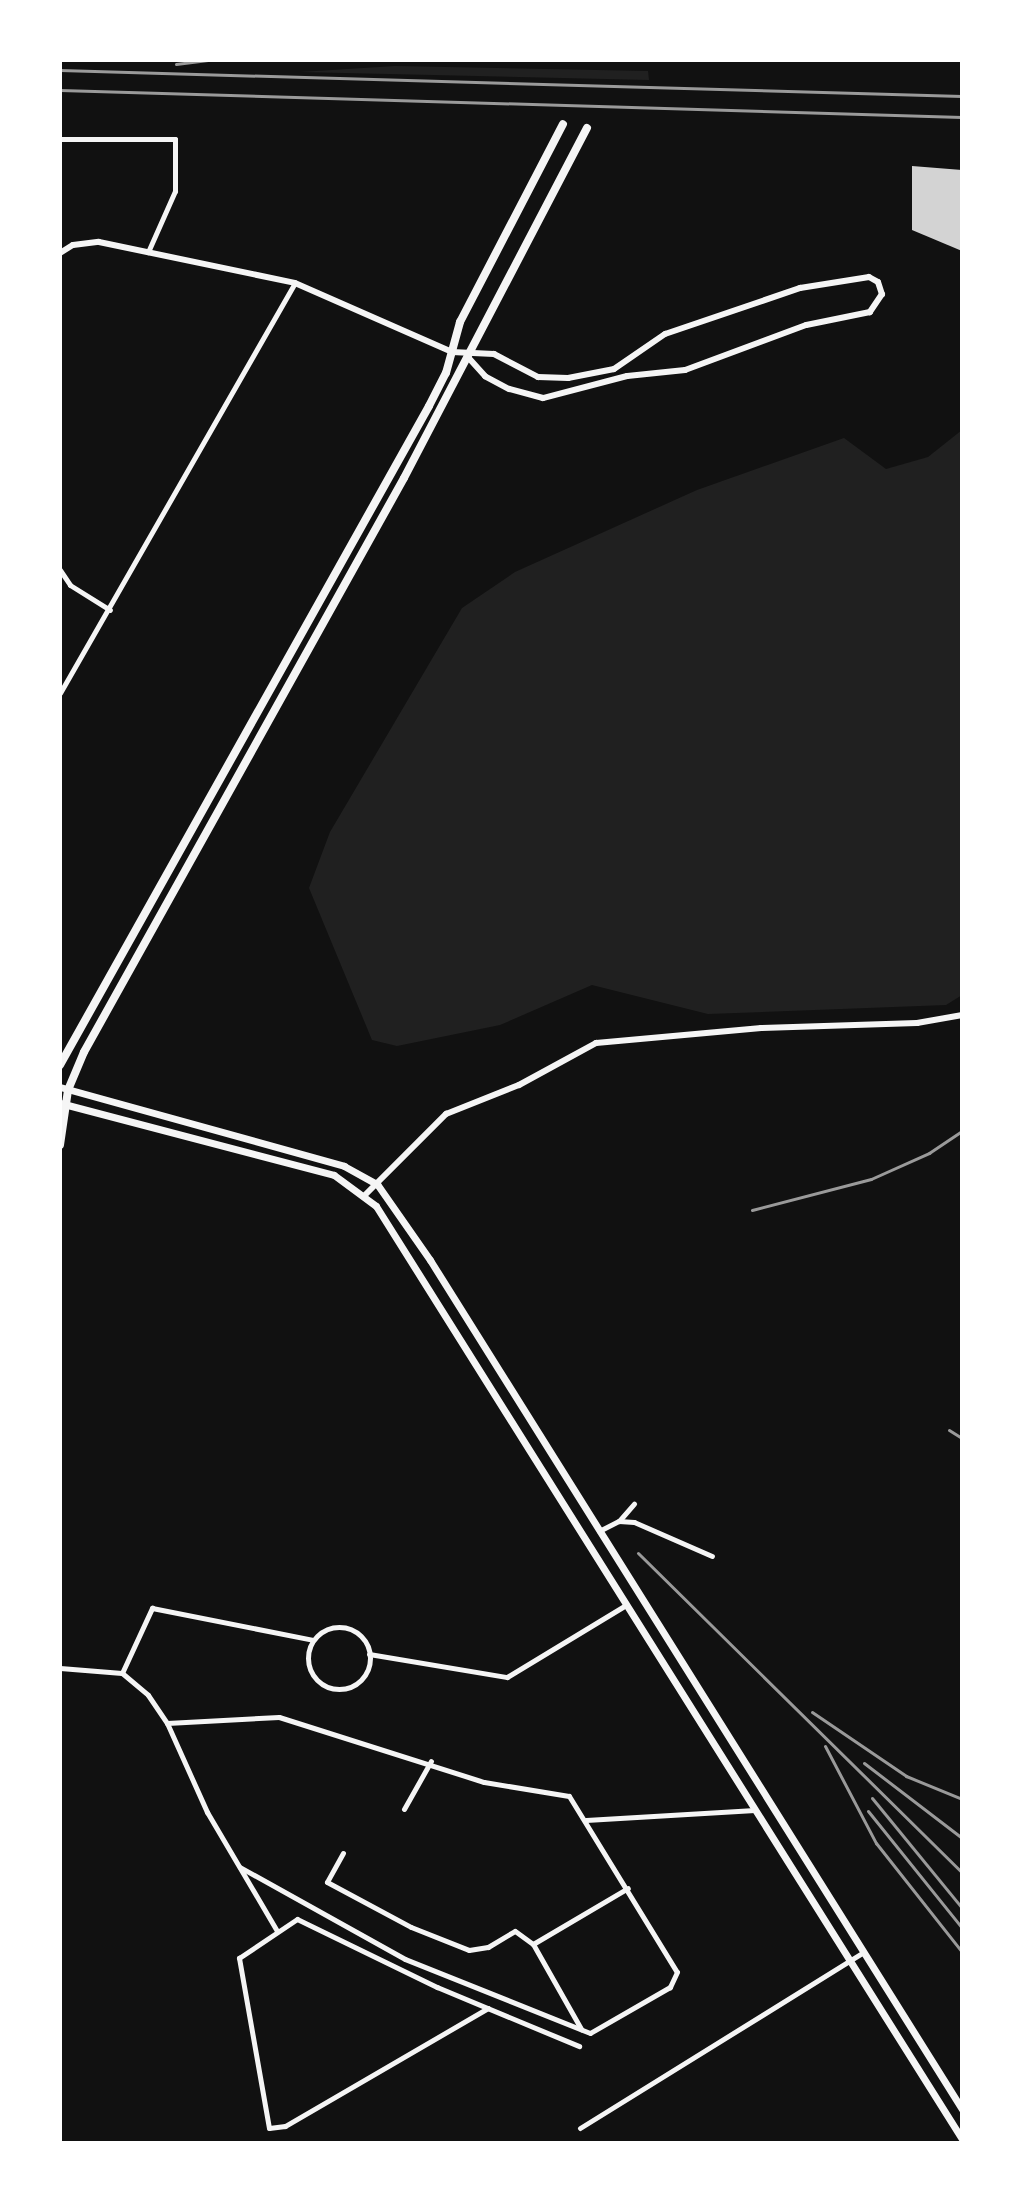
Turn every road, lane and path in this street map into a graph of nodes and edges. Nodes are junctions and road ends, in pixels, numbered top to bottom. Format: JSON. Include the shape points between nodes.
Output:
{"nodes":[{"id":1,"x":563,"y":124,"type":"dead end"},
{"id":2,"x":587,"y":128,"type":"dead end"},
{"id":3,"x":60,"y":139,"type":"edge"},
{"id":4,"x":60,"y":253,"type":"edge"},
{"id":5,"x":148,"y":253,"type":"junction"},
{"id":6,"x":295,"y":283,"type":"junction"},
{"id":7,"x":452,"y":352,"type":"junction"},
{"id":8,"x":467,"y":356,"type":"junction"},
{"id":9,"x":60,"y":570,"type":"edge"},
{"id":10,"x":110,"y":610,"type":"junction"},
{"id":11,"x":60,"y":693,"type":"edge"},
{"id":12,"x":962,"y":1015,"type":"edge"},
{"id":13,"x":60,"y":1065,"type":"edge"},
{"id":14,"x":64,"y":1088,"type":"edge"},
{"id":15,"x":62,"y":1104,"type":"edge"},
{"id":16,"x":60,"y":1145,"type":"edge"},
{"id":17,"x":376,"y":1184,"type":"junction"},
{"id":18,"x":365,"y":1195,"type":"junction"},
{"id":19,"x":634,"y":1504,"type":"dead end"},
{"id":20,"x":619,"y":1521,"type":"junction"},
{"id":21,"x":599,"y":1531,"type":"junction"},
{"id":22,"x":712,"y":1556,"type":"dead end"},
{"id":23,"x":626,"y":1605,"type":"junction"},
{"id":24,"x":313,"y":1640,"type":"junction"},
{"id":25,"x":369,"y":1654,"type":"junction"},
{"id":26,"x":60,"y":1668,"type":"edge"},
{"id":27,"x":122,"y":1673,"type":"junction"},
{"id":28,"x":167,"y":1723,"type":"junction"},
{"id":29,"x":431,"y":1761,"type":"junction"},
{"id":30,"x":404,"y":1809,"type":"dead end"},
{"id":31,"x":757,"y":1810,"type":"junction"},
{"id":32,"x":585,"y":1820,"type":"junction"},
{"id":33,"x":343,"y":1853,"type":"dead end"},
{"id":34,"x":240,"y":1867,"type":"junction"},
{"id":35,"x":628,"y":1888,"type":"junction"},
{"id":36,"x":277,"y":1931,"type":"junction"},
{"id":37,"x":533,"y":1944,"type":"junction"},
{"id":38,"x":864,"y":1952,"type":"junction"},
{"id":39,"x":851,"y":1961,"type":"junction"},
{"id":40,"x":488,"y":2008,"type":"junction"},
{"id":41,"x":582,"y":2030,"type":"junction"},
{"id":42,"x":579,"y":2046,"type":"dead end"},
{"id":43,"x":962,"y":2109,"type":"edge"},
{"id":44,"x":580,"y":2128,"type":"dead end"},
{"id":45,"x":962,"y":2139,"type":"edge"}],
"edges":[{"from":1,"to":7,"type":"main road","via":[[460,322]]},
{"from":2,"to":8,"type":"main road"},
{"from":3,"to":5,"type":"street","via":[[175,139],[175,191]]},
{"from":4,"to":5,"type":"street","via":[[73,245],[99,242]]},
{"from":5,"to":6,"type":"street"},
{"from":6,"to":7,"type":"street"},
{"from":6,"to":10,"type":"street"},
{"from":7,"to":8,"type":"street"},
{"from":7,"to":13,"type":"main road","via":[[429,406]]},
{"from":8,"to":8,"type":"street","via":[[485,376],[543,398],[627,376],[685,370],[806,325],[870,312],[881,302],[878,282],[843,279],[735,309],[665,334],[614,369],[568,378],[538,377],[494,354]]},
{"from":8,"to":14,"type":"main road"},
{"from":9,"to":10,"type":"street","via":[[70,585]]},
{"from":10,"to":11,"type":"street"},
{"from":12,"to":17,"type":"street","via":[[917,1023],[761,1028],[596,1043],[519,1085],[446,1114]]},
{"from":14,"to":15,"type":"main road"},
{"from":14,"to":17,"type":"main road","via":[[344,1166]]},
{"from":15,"to":16,"type":"main road"},
{"from":15,"to":18,"type":"main road","via":[[334,1175]]},
{"from":17,"to":18,"type":"street"},
{"from":17,"to":21,"type":"main road","via":[[430,1260]]},
{"from":18,"to":23,"type":"main road"},
{"from":19,"to":20,"type":"street"},
{"from":20,"to":21,"type":"street"},
{"from":20,"to":22,"type":"street","via":[[634,1522]]},
{"from":21,"to":38,"type":"main road"},
{"from":23,"to":25,"type":"street","via":[[507,1677]]},
{"from":23,"to":31,"type":"main road"},
{"from":24,"to":25,"type":"street","via":[[331,1628],[351,1630]]},
{"from":24,"to":25,"type":"street","via":[[310,1670],[332,1688],[359,1681]]},
{"from":24,"to":27,"type":"street","via":[[152,1608]]},
{"from":26,"to":27,"type":"street"},
{"from":27,"to":28,"type":"street","via":[[148,1695]]},
{"from":28,"to":29,"type":"street","via":[[279,1717]]},
{"from":28,"to":34,"type":"street","via":[[200,1798]]},
{"from":29,"to":30,"type":"street"},
{"from":29,"to":32,"type":"street","via":[[484,1782],[569,1796]]},
{"from":31,"to":32,"type":"street"},
{"from":31,"to":39,"type":"main road"},
{"from":32,"to":35,"type":"street"},
{"from":33,"to":37,"type":"street","via":[[327,1882],[411,1927],[469,1950],[488,1947],[515,1931]]},
{"from":34,"to":36,"type":"street"},
{"from":34,"to":41,"type":"street","via":[[405,1959]]},
{"from":35,"to":37,"type":"street"},
{"from":35,"to":41,"type":"street","via":[[677,1972],[670,1987],[590,2033]]},
{"from":36,"to":40,"type":"street","via":[[297,1919]]},
{"from":36,"to":40,"type":"street","via":[[239,1958],[269,2128],[285,2126]]},
{"from":37,"to":41,"type":"street"},
{"from":38,"to":39,"type":"street"},
{"from":38,"to":43,"type":"main road"},
{"from":39,"to":44,"type":"street"},
{"from":39,"to":45,"type":"main road"},
{"from":40,"to":42,"type":"street"}]}
